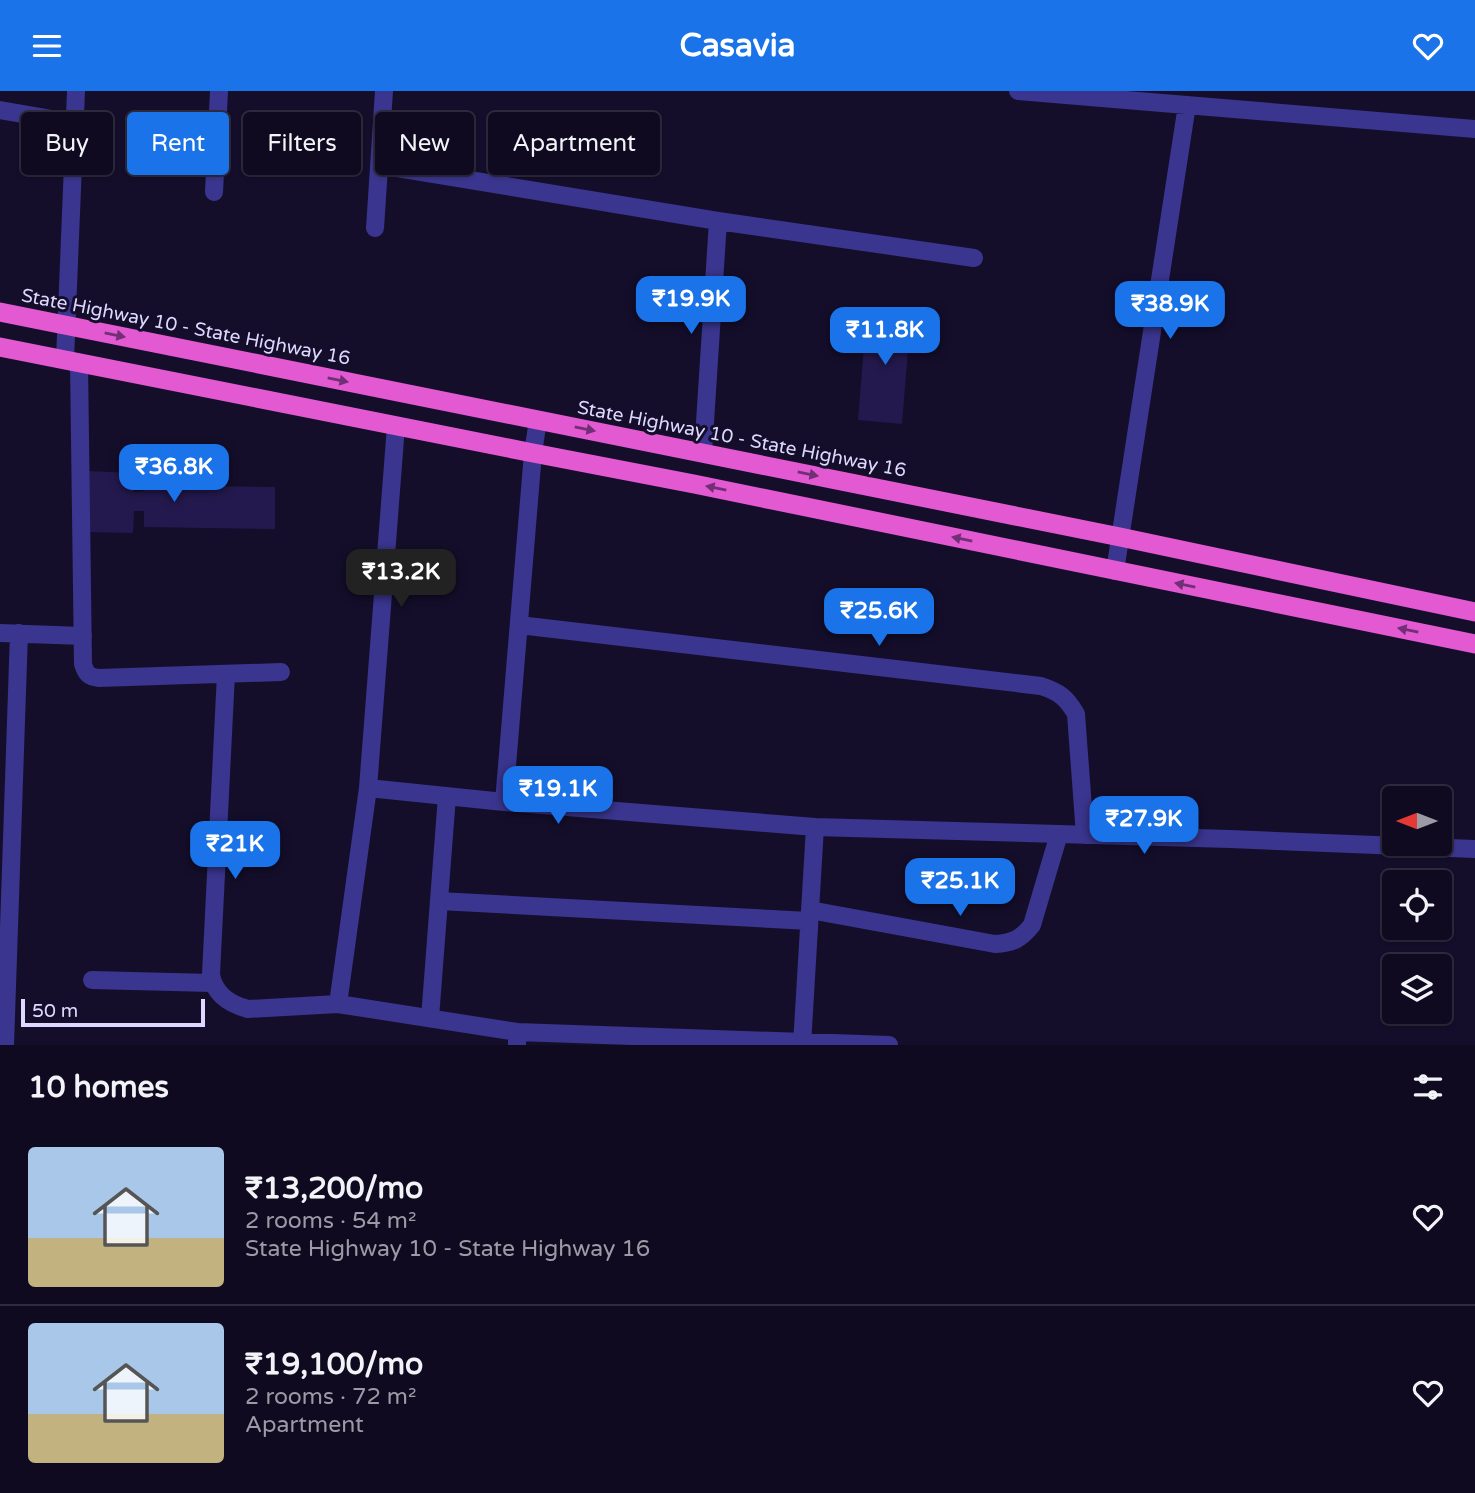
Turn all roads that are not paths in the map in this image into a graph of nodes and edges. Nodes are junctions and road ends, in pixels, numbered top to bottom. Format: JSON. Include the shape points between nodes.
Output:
{"nodes":[{"id":1,"x":76,"y":91,"type":"edge"},
{"id":2,"x":219,"y":91,"type":"edge"},
{"id":3,"x":384,"y":91,"type":"edge"},
{"id":4,"x":1018,"y":91,"type":"edge"},
{"id":5,"x":1188,"y":106,"type":"junction"},
{"id":6,"x":0,"y":110,"type":"edge"},
{"id":7,"x":75,"y":112,"type":"edge"},
{"id":8,"x":383,"y":112,"type":"edge"},
{"id":9,"x":21,"y":114,"type":"edge"},
{"id":10,"x":1475,"y":129,"type":"edge"},
{"id":11,"x":73,"y":175,"type":"edge"},
{"id":12,"x":378,"y":175,"type":"edge"},
{"id":13,"x":440,"y":175,"type":"edge"},
{"id":14,"x":214,"y":193,"type":"dead end"},
{"id":15,"x":718,"y":221,"type":"junction"},
{"id":16,"x":375,"y":228,"type":"dead end"},
{"id":17,"x":974,"y":258,"type":"dead end"},
{"id":18,"x":0,"y":312,"type":"edge"},
{"id":19,"x":66,"y":325,"type":"junction"},
{"id":20,"x":0,"y":347,"type":"edge"},
{"id":21,"x":72,"y":361,"type":"junction"},
{"id":22,"x":538,"y":420,"type":"junction"},
{"id":23,"x":396,"y":426,"type":"junction"},
{"id":24,"x":533,"y":453,"type":"junction"},
{"id":25,"x":703,"y":453,"type":"junction"},
{"id":26,"x":1120,"y":537,"type":"junction"},
{"id":27,"x":1115,"y":571,"type":"junction"},
{"id":28,"x":1475,"y":612,"type":"edge"},
{"id":29,"x":519,"y":625,"type":"junction"},
{"id":30,"x":0,"y":632,"type":"edge"},
{"id":31,"x":19,"y":633,"type":"junction"},
{"id":32,"x":83,"y":636,"type":"junction"},
{"id":33,"x":1475,"y":644,"type":"edge"},
{"id":34,"x":281,"y":672,"type":"dead end"},
{"id":35,"x":226,"y":674,"type":"junction"},
{"id":36,"x":368,"y":788,"type":"junction"},
{"id":37,"x":447,"y":796,"type":"junction"},
{"id":38,"x":504,"y":802,"type":"junction"},
{"id":39,"x":815,"y":827,"type":"junction"},
{"id":40,"x":1059,"y":834,"type":"junction"},
{"id":41,"x":1085,"y":835,"type":"junction"},
{"id":42,"x":1475,"y":849,"type":"edge"},
{"id":43,"x":439,"y":901,"type":"junction"},
{"id":44,"x":809,"y":916,"type":"junction"},
{"id":45,"x":92,"y":980,"type":"dead end"},
{"id":46,"x":212,"y":983,"type":"junction"},
{"id":47,"x":338,"y":1004,"type":"junction"},
{"id":48,"x":430,"y":1018,"type":"junction"},
{"id":49,"x":517,"y":1038,"type":"edge"},
{"id":50,"x":802,"y":1043,"type":"edge"},
{"id":51,"x":5,"y":1045,"type":"edge"},
{"id":52,"x":889,"y":1045,"type":"edge"}],
"edges":[{"from":1,"to":7,"type":"street"},
{"from":2,"to":14,"type":"street"},
{"from":3,"to":8,"type":"street"},
{"from":4,"to":5,"type":"street"},
{"from":5,"to":10,"type":"street"},
{"from":5,"to":26,"type":"street"},
{"from":6,"to":9,"type":"street"},
{"from":11,"to":19,"type":"street"},
{"from":12,"to":16,"type":"street"},
{"from":13,"to":15,"type":"street"},
{"from":15,"to":17,"type":"street"},
{"from":15,"to":25,"type":"street"},
{"from":18,"to":19,"type":"highway","name":"State Highway 10 - State Highway 16"},
{"from":19,"to":21,"type":"street"},
{"from":19,"to":22,"type":"highway","name":"State Highway 10 - State Highway 16","one_way":true},
{"from":20,"to":21,"type":"highway"},
{"from":21,"to":23,"type":"highway"},
{"from":21,"to":32,"type":"street"},
{"from":22,"to":24,"type":"street"},
{"from":22,"to":25,"type":"highway","name":"State Highway 10 - State Highway 16","one_way":true},
{"from":23,"to":24,"type":"highway"},
{"from":23,"to":36,"type":"street"},
{"from":27,"to":24,"type":"highway","one_way":true},
{"from":24,"to":29,"type":"street"},
{"from":25,"to":26,"type":"highway","name":"State Highway 10 - State Highway 16","one_way":true},
{"from":26,"to":27,"type":"street"},
{"from":26,"to":28,"type":"highway","name":"State Highway 10 - State Highway 16"},
{"from":33,"to":27,"type":"highway","one_way":true},
{"from":29,"to":38,"type":"street"},
{"from":29,"to":41,"type":"street","via":[[1055,691],[1076,714]]},
{"from":30,"to":31,"type":"street"},
{"from":31,"to":32,"type":"street"},
{"from":31,"to":51,"type":"street"},
{"from":32,"to":35,"type":"street","via":[[83,664],[91,678]]},
{"from":34,"to":35,"type":"street"},
{"from":35,"to":46,"type":"street"},
{"from":36,"to":37,"type":"street"},
{"from":36,"to":47,"type":"street"},
{"from":37,"to":38,"type":"street"},
{"from":37,"to":43,"type":"street"},
{"from":38,"to":39,"type":"street"},
{"from":39,"to":40,"type":"street"},
{"from":39,"to":44,"type":"street"},
{"from":40,"to":41,"type":"street"},
{"from":40,"to":44,"type":"street","via":[[1032,925],[1023,937],[1010,943]]},
{"from":41,"to":42,"type":"street"},
{"from":43,"to":44,"type":"street"},
{"from":43,"to":48,"type":"street"},
{"from":44,"to":50,"type":"street"},
{"from":45,"to":46,"type":"street"},
{"from":46,"to":47,"type":"street","via":[[235,1005],[248,1009]]},
{"from":47,"to":48,"type":"street"},
{"from":48,"to":49,"type":"street"},
{"from":49,"to":50,"type":"street"},
{"from":50,"to":52,"type":"street"}]}
